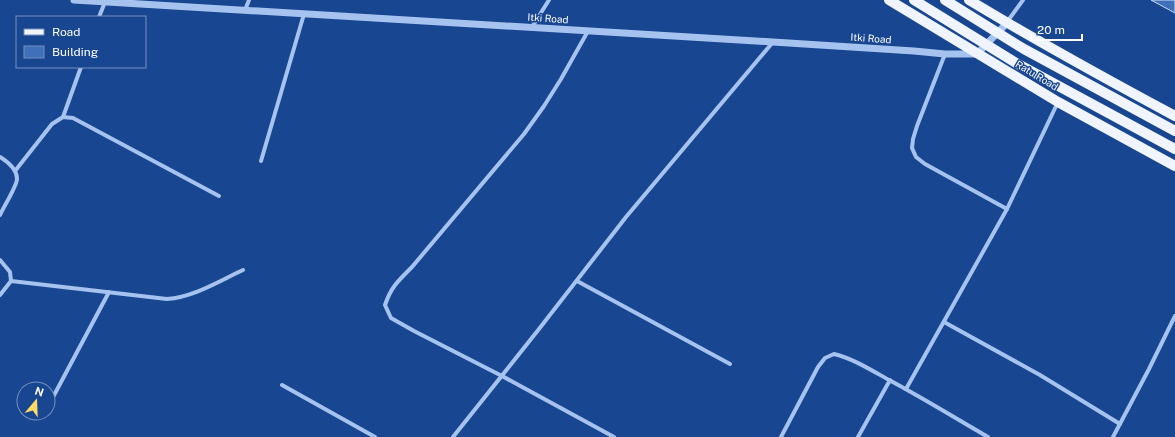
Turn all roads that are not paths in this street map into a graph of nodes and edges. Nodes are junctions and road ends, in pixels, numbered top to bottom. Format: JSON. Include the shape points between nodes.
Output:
{"nodes":[{"id":1,"x":74,"y":0,"type":"edge"},
{"id":2,"x":249,"y":0,"type":"edge"},
{"id":3,"x":549,"y":0,"type":"edge"},
{"id":4,"x":889,"y":0,"type":"edge"},
{"id":5,"x":914,"y":0,"type":"edge"},
{"id":6,"x":945,"y":0,"type":"edge"},
{"id":7,"x":969,"y":0,"type":"edge"},
{"id":8,"x":1024,"y":0,"type":"edge"},
{"id":9,"x":105,"y":2,"type":"junction"},
{"id":10,"x":245,"y":10,"type":"junction"},
{"id":11,"x":304,"y":14,"type":"junction"},
{"id":12,"x":99,"y":16,"type":"edge"},
{"id":13,"x":1007,"y":23,"type":"junction"},
{"id":14,"x":532,"y":27,"type":"junction"},
{"id":15,"x":588,"y":31,"type":"junction"},
{"id":16,"x":773,"y":42,"type":"junction"},
{"id":17,"x":945,"y":54,"type":"junction"},
{"id":18,"x":977,"y":54,"type":"junction"},
{"id":19,"x":81,"y":68,"type":"edge"},
{"id":20,"x":1058,"y":102,"type":"junction"},
{"id":21,"x":1175,"y":116,"type":"edge"},
{"id":22,"x":62,"y":117,"type":"junction"},
{"id":23,"x":1175,"y":131,"type":"edge"},
{"id":24,"x":1175,"y":149,"type":"edge"},
{"id":25,"x":0,"y":157,"type":"edge"},
{"id":26,"x":261,"y":161,"type":"dead end"},
{"id":27,"x":1175,"y":166,"type":"edge"},
{"id":28,"x":15,"y":171,"type":"junction"},
{"id":29,"x":219,"y":196,"type":"dead end"},
{"id":30,"x":1007,"y":209,"type":"junction"},
{"id":31,"x":0,"y":215,"type":"edge"},
{"id":32,"x":0,"y":260,"type":"edge"},
{"id":33,"x":243,"y":270,"type":"dead end"},
{"id":34,"x":11,"y":281,"type":"junction"},
{"id":35,"x":577,"y":281,"type":"junction"},
{"id":36,"x":109,"y":292,"type":"junction"},
{"id":37,"x":0,"y":295,"type":"edge"},
{"id":38,"x":1175,"y":316,"type":"edge"},
{"id":39,"x":944,"y":322,"type":"junction"},
{"id":40,"x":730,"y":364,"type":"dead end"},
{"id":41,"x":502,"y":376,"type":"junction"},
{"id":42,"x":890,"y":380,"type":"junction"},
{"id":43,"x":282,"y":385,"type":"dead end"},
{"id":44,"x":906,"y":389,"type":"junction"},
{"id":45,"x":56,"y":391,"type":"edge"},
{"id":46,"x":1120,"y":424,"type":"junction"},
{"id":47,"x":375,"y":437,"type":"edge"},
{"id":48,"x":453,"y":437,"type":"edge"},
{"id":49,"x":614,"y":437,"type":"edge"},
{"id":50,"x":781,"y":437,"type":"edge"},
{"id":51,"x":858,"y":437,"type":"edge"},
{"id":52,"x":988,"y":437,"type":"edge"},
{"id":53,"x":1113,"y":437,"type":"edge"}],
"edges":[{"from":1,"to":9,"type":"street","name":"Itki Road"},
{"from":2,"to":10,"type":"street"},
{"from":3,"to":14,"type":"street"},
{"from":4,"to":18,"type":"main road","name":"Ratu Road"},
{"from":5,"to":24,"type":"main road","bridge":true,"via":[[1016,63]]},
{"from":6,"to":23,"type":"main road","bridge":true,"via":[[1024,49]]},
{"from":7,"to":13,"type":"main road"},
{"from":8,"to":13,"type":"street"},
{"from":9,"to":10,"type":"street","name":"Itki Road"},
{"from":9,"to":12,"type":"street"},
{"from":10,"to":11,"type":"street","name":"Itki Road"},
{"from":11,"to":14,"type":"street","name":"Itki Road"},
{"from":11,"to":26,"type":"street"},
{"from":13,"to":18,"type":"street"},
{"from":13,"to":21,"type":"main road"},
{"from":14,"to":15,"type":"street","name":"Itki Road"},
{"from":15,"to":16,"type":"street","name":"Itki Road"},
{"from":15,"to":41,"type":"street","via":[[561,79],[524,134],[398,281],[389,293],[385,305],[391,318]]},
{"from":16,"to":17,"type":"street","name":"Itki Road"},
{"from":16,"to":35,"type":"street","via":[[626,217]]},
{"from":17,"to":18,"type":"street","name":"Itki Road"},
{"from":17,"to":30,"type":"street","via":[[917,126],[912,148],[916,157],[925,164]]},
{"from":18,"to":20,"type":"main road","name":"Ratu Road"},
{"from":19,"to":22,"type":"street"},
{"from":20,"to":27,"type":"main road","name":"Ratu Road"},
{"from":20,"to":30,"type":"street"},
{"from":22,"to":28,"type":"street","via":[[52,124]]},
{"from":22,"to":29,"type":"street","via":[[73,118]]},
{"from":25,"to":28,"type":"street","via":[[9,162]]},
{"from":28,"to":31,"type":"street","via":[[17,180]]},
{"from":30,"to":39,"type":"street"},
{"from":32,"to":34,"type":"street","via":[[10,272]]},
{"from":33,"to":36,"type":"street","via":[[177,298]]},
{"from":34,"to":36,"type":"street"},
{"from":34,"to":37,"type":"street"},
{"from":35,"to":40,"type":"street"},
{"from":35,"to":41,"type":"street"},
{"from":36,"to":45,"type":"street"},
{"from":38,"to":46,"type":"street"},
{"from":39,"to":44,"type":"street"},
{"from":39,"to":46,"type":"street","via":[[1040,375]]},
{"from":41,"to":48,"type":"street"},
{"from":41,"to":49,"type":"street"},
{"from":42,"to":44,"type":"street"},
{"from":42,"to":50,"type":"street","via":[[844,356],[834,354],[826,358],[818,367]]},
{"from":42,"to":51,"type":"street"},
{"from":43,"to":47,"type":"street"},
{"from":44,"to":52,"type":"street"},
{"from":46,"to":53,"type":"street"}]}
